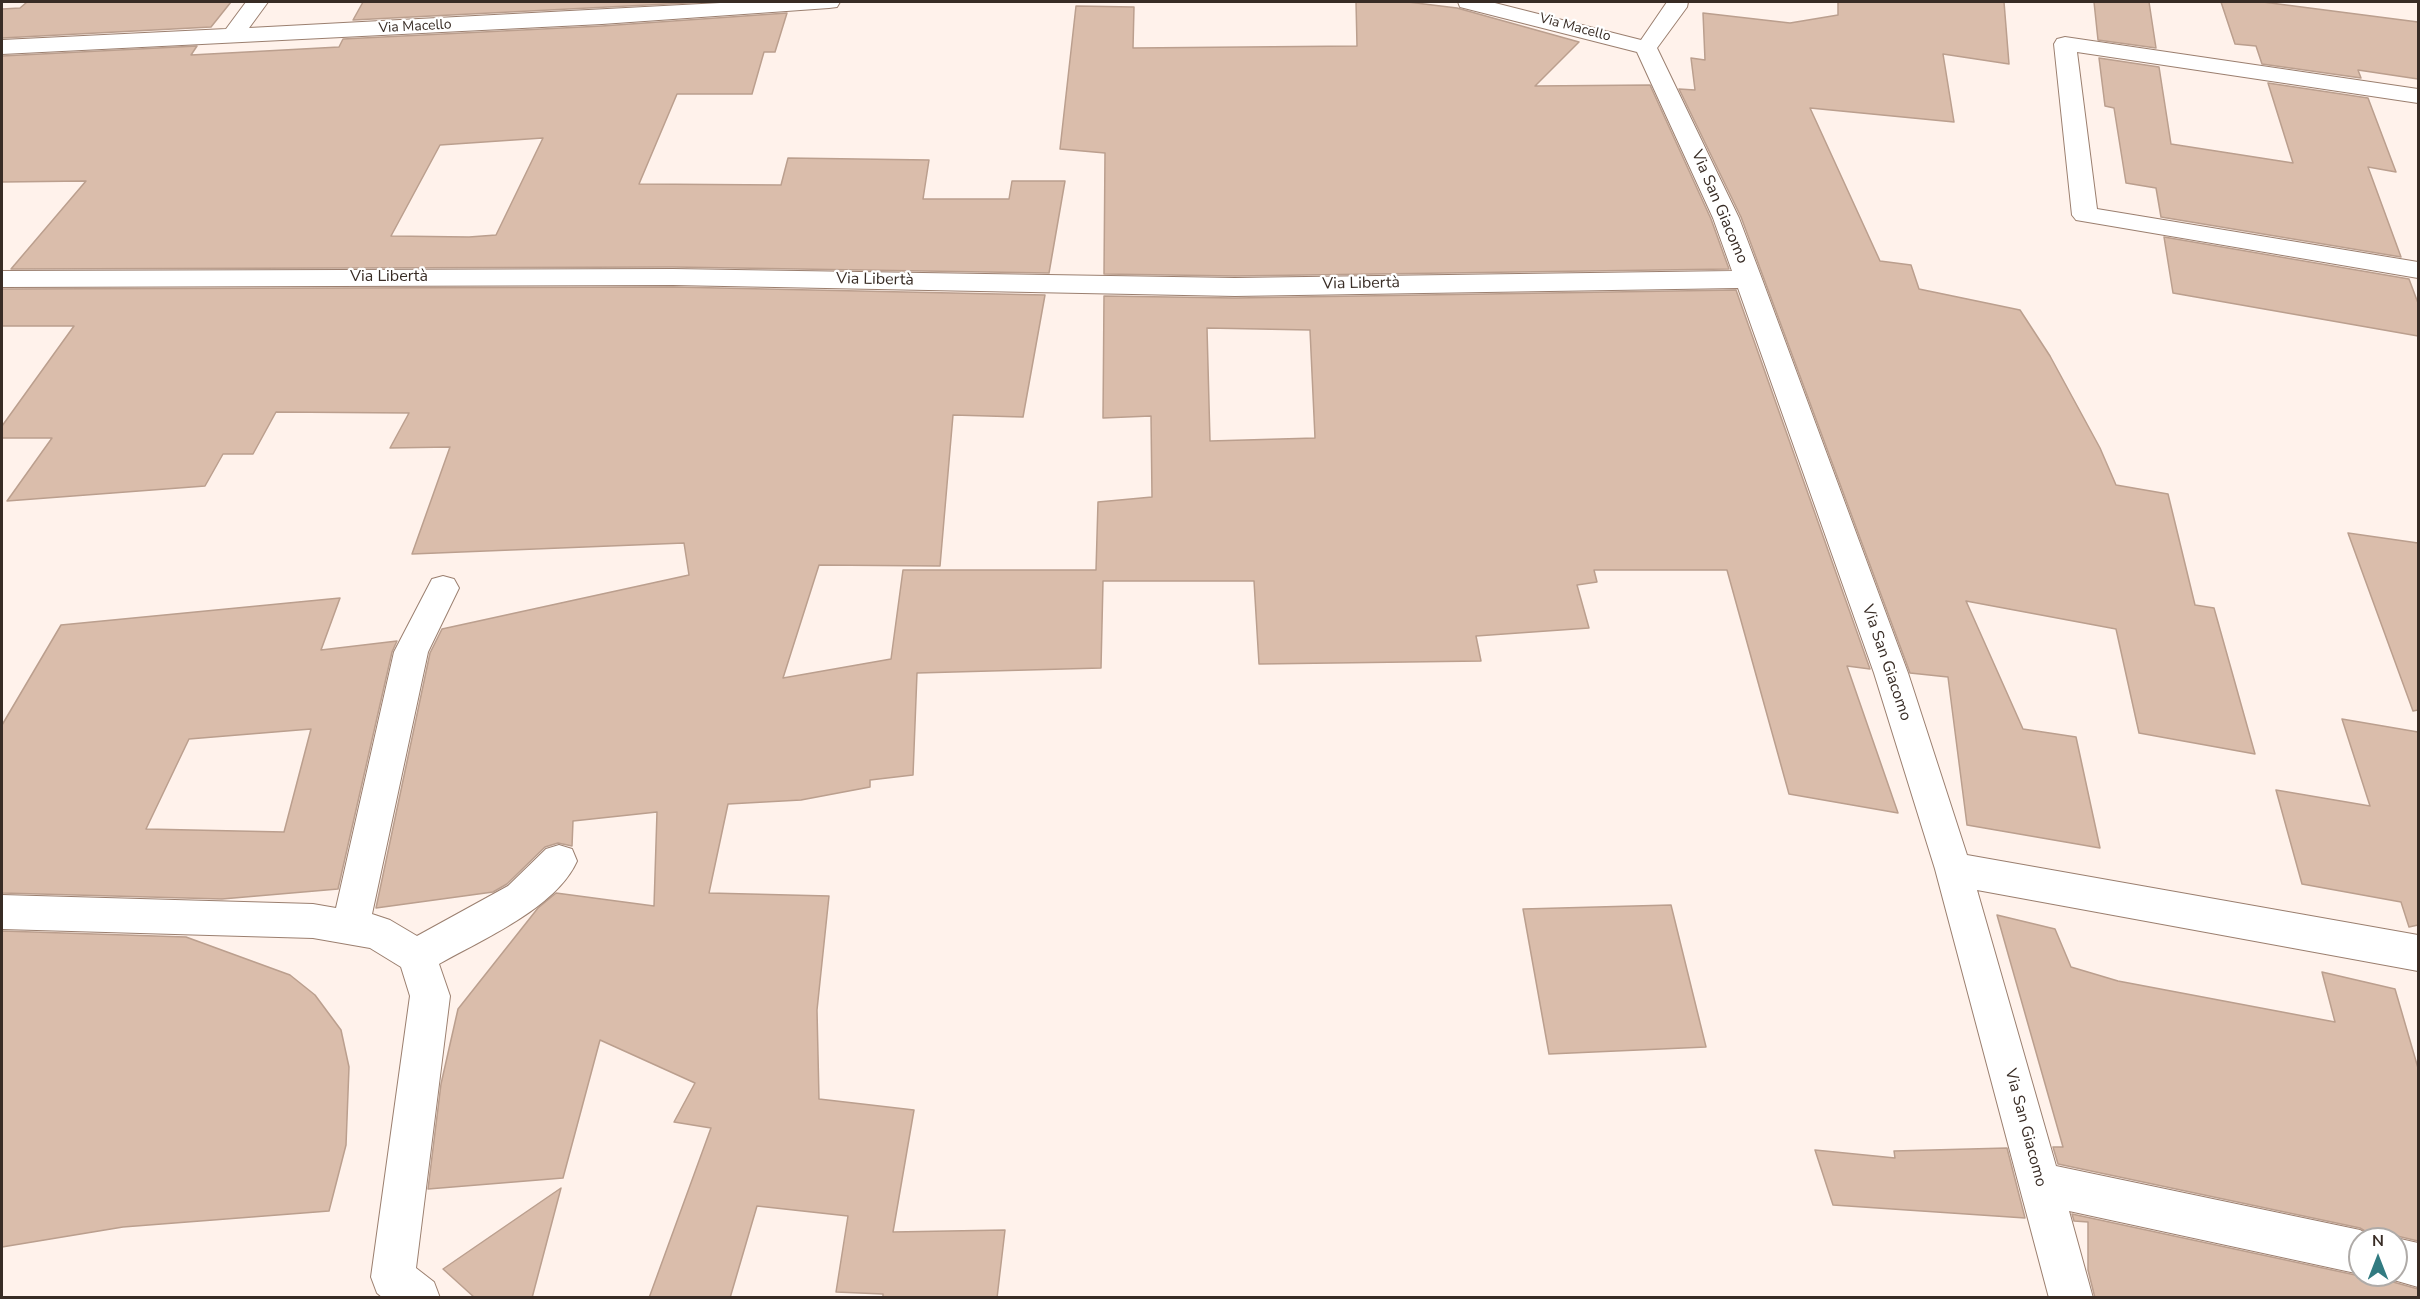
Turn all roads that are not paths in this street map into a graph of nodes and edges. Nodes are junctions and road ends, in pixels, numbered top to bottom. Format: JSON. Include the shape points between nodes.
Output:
{"nodes":[{"id":1,"x":257,"y":2,"type":"edge"},
{"id":2,"x":829,"y":2,"type":"edge"},
{"id":3,"x":1468,"y":2,"type":"edge"},
{"id":4,"x":1677,"y":2,"type":"edge"},
{"id":5,"x":232,"y":36,"type":"junction"},
{"id":6,"x":2,"y":46,"type":"edge"},
{"id":7,"x":1646,"y":48,"type":"junction"},
{"id":8,"x":2418,"y":96,"type":"edge"},
{"id":9,"x":2418,"y":270,"type":"edge"},
{"id":10,"x":2,"y":279,"type":"edge"},
{"id":11,"x":1749,"y":279,"type":"junction"},
{"id":12,"x":443,"y":588,"type":"dead end"},
{"id":13,"x":559,"y":861,"type":"dead end"},
{"id":14,"x":1953,"y":869,"type":"junction"},
{"id":15,"x":2,"y":912,"type":"edge"},
{"id":16,"x":351,"y":926,"type":"junction"},
{"id":17,"x":2418,"y":953,"type":"edge"},
{"id":18,"x":417,"y":956,"type":"junction"},
{"id":19,"x":2040,"y":1184,"type":"junction"},
{"id":20,"x":2348,"y":1249,"type":"edge"},
{"id":21,"x":418,"y":1298,"type":"edge"},
{"id":22,"x":2071,"y":1298,"type":"edge"}],
"edges":[{"from":1,"to":5,"type":"street"},
{"from":2,"to":5,"type":"street","name":"Via Macello"},
{"from":3,"to":7,"type":"street","name":"Via Macello"},
{"from":4,"to":7,"type":"street"},
{"from":5,"to":6,"type":"street","name":"Via Macello"},
{"from":7,"to":11,"type":"street","name":"Via San Giacomo","via":[[1726,218]]},
{"from":8,"to":9,"type":"street","via":[[2065,44],[2085,215]]},
{"from":10,"to":11,"type":"street","name":"Via Libertà","via":[[674,277],[1235,287]]},
{"from":11,"to":14,"type":"street","name":"Via San Giacomo","via":[[1891,673]]},
{"from":12,"to":16,"type":"street","via":[[411,652]]},
{"from":13,"to":18,"type":"street","via":[[521,898]]},
{"from":14,"to":17,"type":"street"},
{"from":14,"to":19,"type":"street","name":"Via San Giacomo"},
{"from":15,"to":16,"type":"street","via":[[313,921]]},
{"from":16,"to":18,"type":"street","via":[[377,932]]},
{"from":18,"to":21,"type":"street","via":[[430,996],[393,1277]]},
{"from":19,"to":20,"type":"street"},
{"from":19,"to":22,"type":"street","name":"Via San Giacomo"}]}
